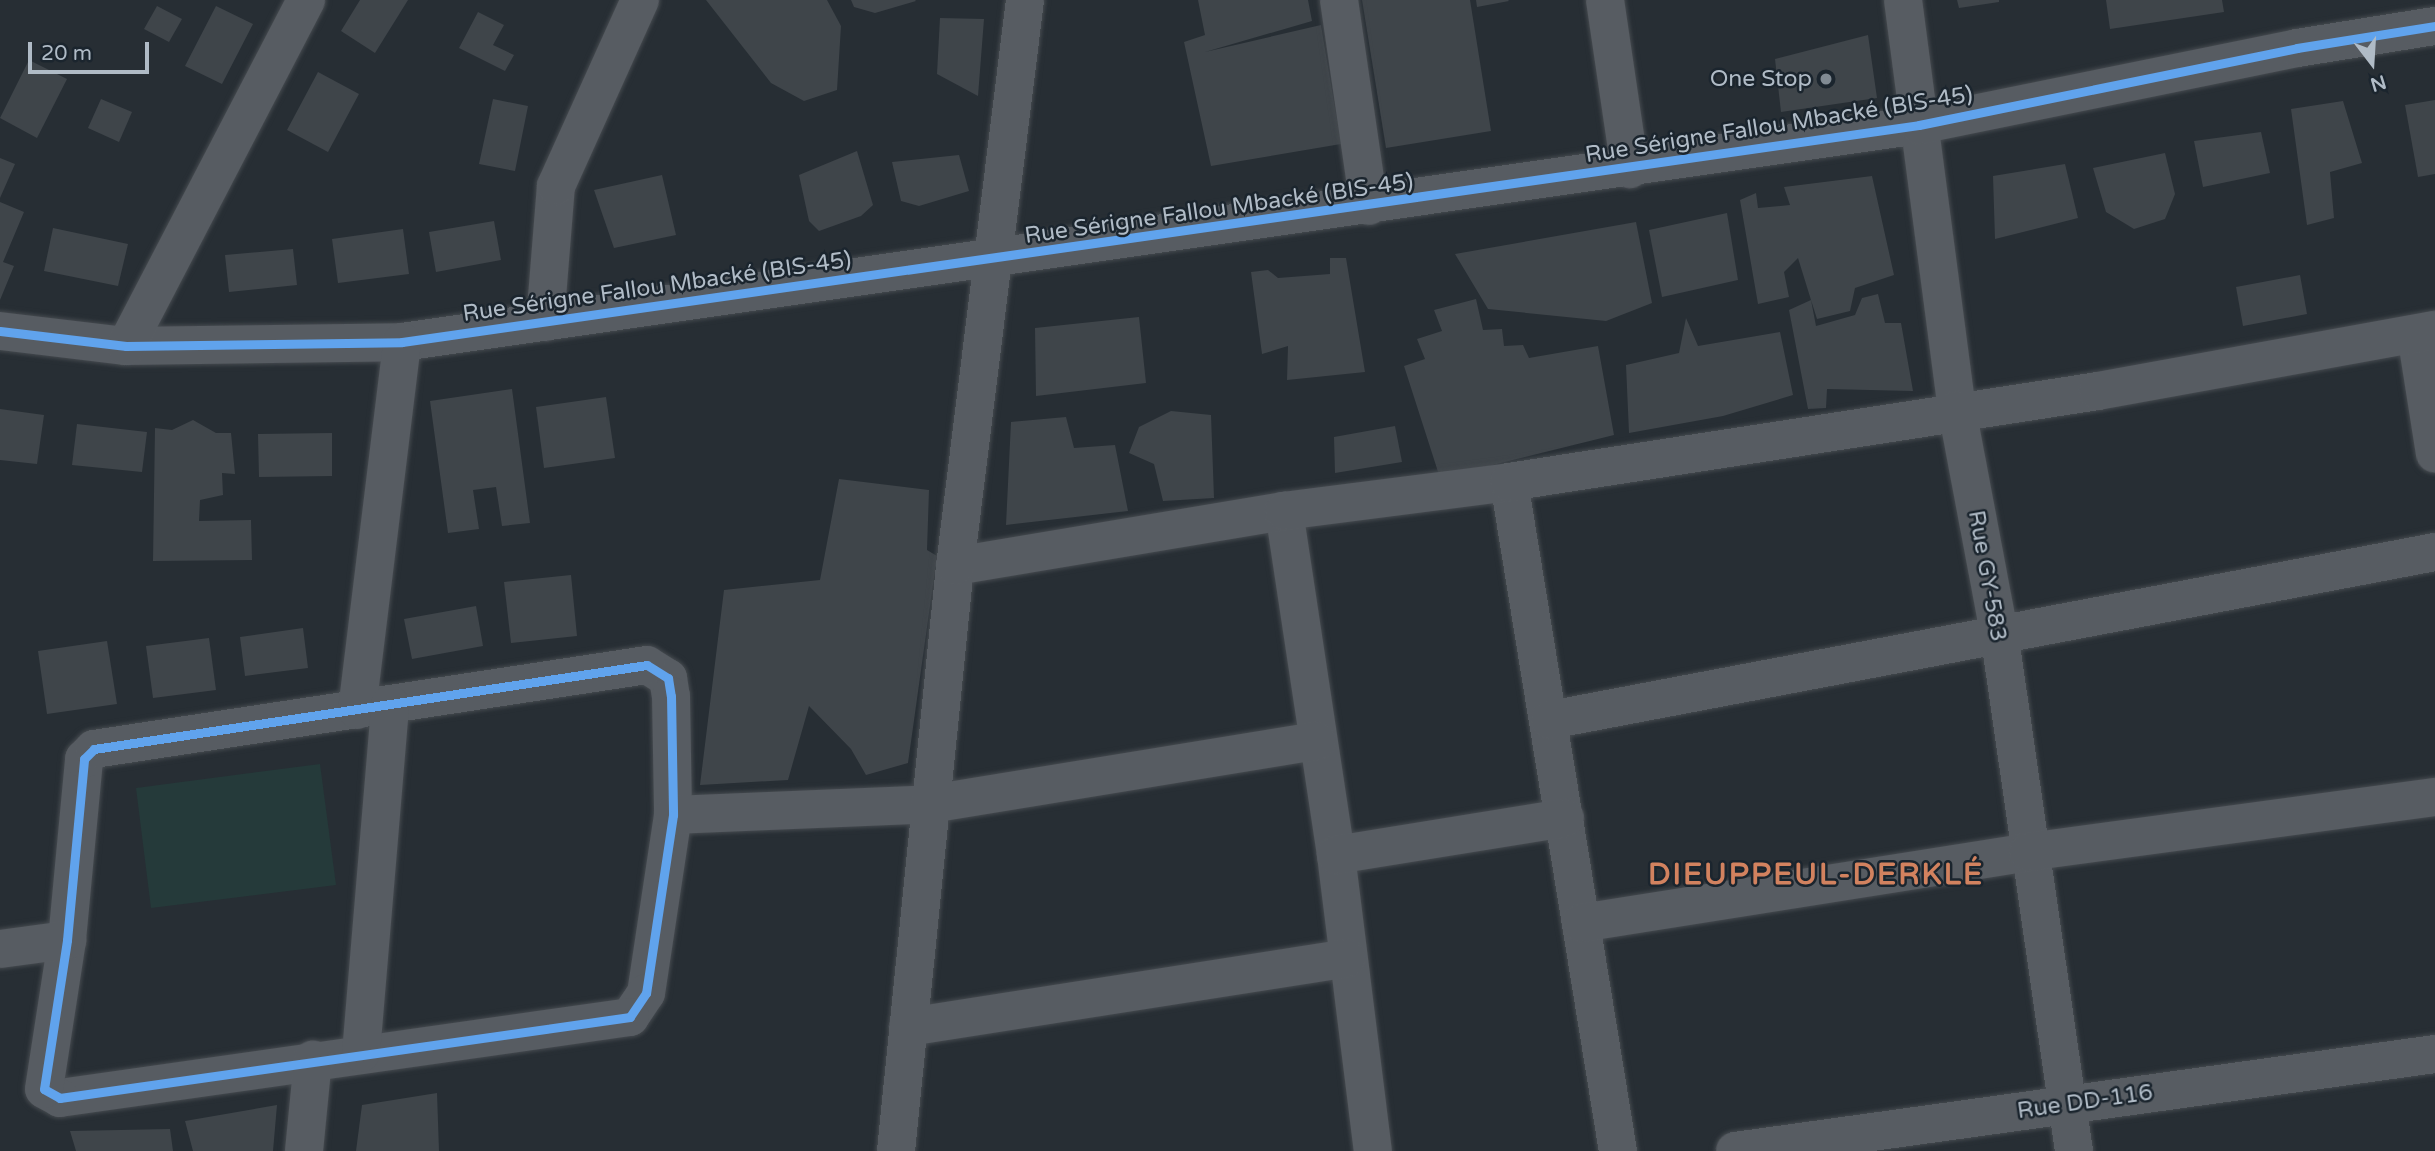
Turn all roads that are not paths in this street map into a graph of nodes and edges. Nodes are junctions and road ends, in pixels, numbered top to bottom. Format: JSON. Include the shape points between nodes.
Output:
{"nodes":[{"id":1,"x":306,"y":0,"type":"edge"},
{"id":2,"x":640,"y":0,"type":"edge"},
{"id":3,"x":1025,"y":0,"type":"edge"},
{"id":4,"x":1339,"y":0,"type":"edge"},
{"id":5,"x":1605,"y":0,"type":"edge"},
{"id":6,"x":1903,"y":0,"type":"edge"},
{"id":7,"x":2435,"y":26,"type":"edge"},
{"id":8,"x":1919,"y":125,"type":"junction"},
{"id":9,"x":1630,"y":169,"type":"junction"},
{"id":10,"x":1369,"y":206,"type":"junction"},
{"id":11,"x":994,"y":261,"type":"junction"},
{"id":12,"x":545,"y":322,"type":"junction"},
{"id":13,"x":0,"y":331,"type":"edge"},
{"id":14,"x":2426,"y":332,"type":"edge"},
{"id":15,"x":402,"y":342,"type":"junction"},
{"id":16,"x":126,"y":346,"type":"junction"},
{"id":17,"x":1957,"y":410,"type":"junction"},
{"id":18,"x":2435,"y":454,"type":"edge"},
{"id":19,"x":1509,"y":482,"type":"junction"},
{"id":20,"x":1284,"y":510,"type":"junction"},
{"id":21,"x":2435,"y":552,"type":"edge"},
{"id":22,"x":955,"y":566,"type":"junction"},
{"id":23,"x":1999,"y":632,"type":"junction"},
{"id":24,"x":374,"y":707,"type":"junction"},
{"id":25,"x":1550,"y":720,"type":"junction"},
{"id":26,"x":1317,"y":741,"type":"junction"},
{"id":27,"x":2435,"y":797,"type":"edge"},
{"id":28,"x":931,"y":804,"type":"junction"},
{"id":29,"x":673,"y":815,"type":"junction"},
{"id":30,"x":1565,"y":818,"type":"junction"},
{"id":31,"x":2028,"y":852,"type":"junction"},
{"id":32,"x":1336,"y":855,"type":"junction"},
{"id":33,"x":1581,"y":923,"type":"junction"},
{"id":34,"x":67,"y":940,"type":"junction"},
{"id":35,"x":0,"y":949,"type":"edge"},
{"id":36,"x":1347,"y":958,"type":"junction"},
{"id":37,"x":908,"y":1027,"type":"junction"},
{"id":38,"x":361,"y":1053,"type":"junction"},
{"id":39,"x":2435,"y":1054,"type":"edge"},
{"id":40,"x":313,"y":1059,"type":"junction"},
{"id":41,"x":2067,"y":1105,"type":"junction"},
{"id":42,"x":304,"y":1151,"type":"edge"},
{"id":43,"x":896,"y":1151,"type":"edge"},
{"id":44,"x":1373,"y":1151,"type":"edge"},
{"id":45,"x":1618,"y":1151,"type":"edge"},
{"id":46,"x":1735,"y":1151,"type":"edge"},
{"id":47,"x":2074,"y":1151,"type":"edge"}],
"edges":[{"from":1,"to":16,"type":"street"},
{"from":2,"to":12,"type":"street","via":[[556,186]]},
{"from":3,"to":11,"type":"street"},
{"from":4,"to":10,"type":"street"},
{"from":5,"to":9,"type":"street"},
{"from":6,"to":8,"type":"street","name":"Rue GY-583"},
{"from":7,"to":8,"type":"street","name":"Rue Sérigne Fallou Mbacké (BIS-45)","via":[[2297,48]]},
{"from":8,"to":9,"type":"street","name":"Rue Sérigne Fallou Mbacké (BIS-45)"},
{"from":8,"to":17,"type":"street","name":"Rue GY-583"},
{"from":9,"to":10,"type":"street","name":"Rue Sérigne Fallou Mbacké (BIS-45)"},
{"from":10,"to":11,"type":"street","name":"Rue Sérigne Fallou Mbacké (BIS-45)"},
{"from":11,"to":12,"type":"street","name":"Rue Sérigne Fallou Mbacké (BIS-45)"},
{"from":11,"to":22,"type":"street"},
{"from":12,"to":15,"type":"street","name":"Rue Sérigne Fallou Mbacké (BIS-45)"},
{"from":13,"to":16,"type":"street","name":"Rue Sérigne Fallou Mbacké (BIS-45)"},
{"from":14,"to":17,"type":"street"},
{"from":14,"to":18,"type":"street"},
{"from":15,"to":16,"type":"street","name":"Rue Sérigne Fallou Mbacké (BIS-45)"},
{"from":15,"to":24,"type":"street"},
{"from":17,"to":19,"type":"street"},
{"from":17,"to":23,"type":"street","name":"Rue GY-583"},
{"from":19,"to":20,"type":"street"},
{"from":19,"to":25,"type":"street"},
{"from":20,"to":22,"type":"street"},
{"from":20,"to":26,"type":"street"},
{"from":21,"to":23,"type":"street"},
{"from":22,"to":28,"type":"street"},
{"from":23,"to":25,"type":"street"},
{"from":23,"to":31,"type":"street","name":"Rue GY-583"},
{"from":24,"to":29,"type":"street","via":[[647,665],[668,678]]},
{"from":24,"to":34,"type":"street","via":[[94,749],[84,759]]},
{"from":24,"to":38,"type":"street"},
{"from":25,"to":30,"type":"street"},
{"from":26,"to":28,"type":"street"},
{"from":26,"to":32,"type":"street"},
{"from":27,"to":31,"type":"street"},
{"from":28,"to":29,"type":"street"},
{"from":28,"to":37,"type":"street"},
{"from":29,"to":38,"type":"street","via":[[646,993],[630,1017]]},
{"from":30,"to":32,"type":"street"},
{"from":30,"to":33,"type":"street"},
{"from":31,"to":33,"type":"street"},
{"from":31,"to":41,"type":"street","name":"Rue GY-583"},
{"from":32,"to":36,"type":"street"},
{"from":33,"to":45,"type":"street"},
{"from":34,"to":35,"type":"street"},
{"from":34,"to":40,"type":"street","via":[[43,1073],[44,1089],[60,1098]]},
{"from":36,"to":37,"type":"street"},
{"from":36,"to":44,"type":"street"},
{"from":37,"to":43,"type":"street"},
{"from":38,"to":40,"type":"street"},
{"from":39,"to":41,"type":"street","name":"Rue DD-116"},
{"from":40,"to":42,"type":"street"},
{"from":41,"to":46,"type":"street","name":"Rue DD-116"},
{"from":41,"to":47,"type":"street","name":"Rue GY-583"}]}
